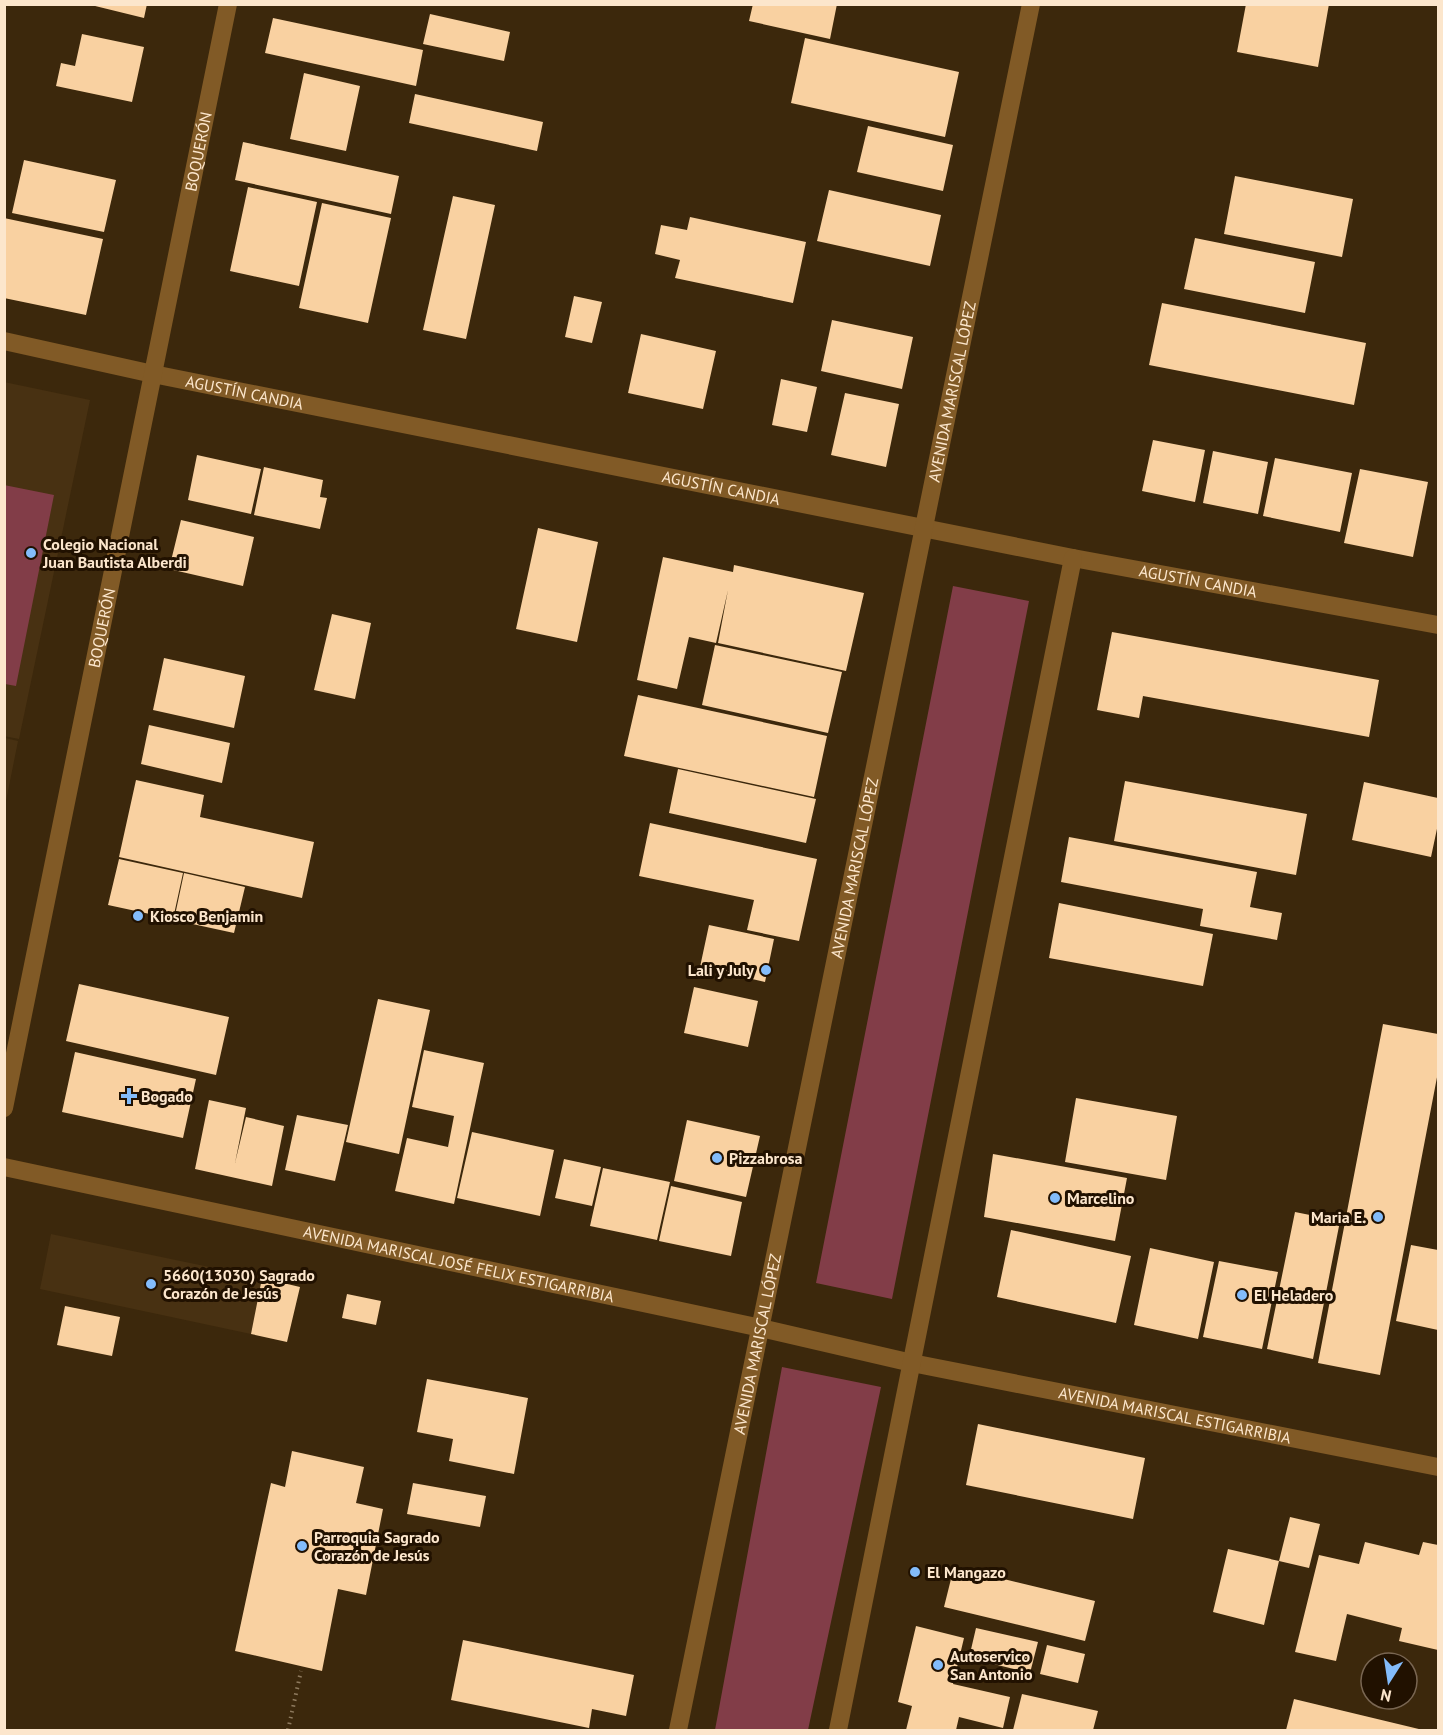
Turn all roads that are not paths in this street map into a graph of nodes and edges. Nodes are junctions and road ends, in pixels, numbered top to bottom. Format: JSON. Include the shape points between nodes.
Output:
{"nodes":[{"id":1,"x":228,"y":4,"type":"edge"},
{"id":2,"x":1031,"y":4,"type":"edge"},
{"id":3,"x":4,"y":341,"type":"edge"},
{"id":4,"x":153,"y":374,"type":"junction"},
{"id":5,"x":924,"y":528,"type":"junction"},
{"id":6,"x":1073,"y":558,"type":"junction"},
{"id":7,"x":1438,"y":625,"type":"edge"},
{"id":8,"x":4,"y":1108,"type":"edge"},
{"id":9,"x":4,"y":1167,"type":"edge"},
{"id":10,"x":761,"y":1328,"type":"junction"},
{"id":11,"x":912,"y":1363,"type":"junction"},
{"id":12,"x":1438,"y":1467,"type":"edge"},
{"id":13,"x":678,"y":1731,"type":"edge"},
{"id":14,"x":838,"y":1731,"type":"edge"}],
"edges":[{"from":1,"to":4,"type":"street","name":"BOQUERÓN"},
{"from":2,"to":5,"type":"street","name":"AVENIDA MARISCAL LÓPEZ"},
{"from":3,"to":4,"type":"street","name":"AGUSTÍN CANDIA"},
{"from":4,"to":5,"type":"street","name":"AGUSTÍN CANDIA"},
{"from":4,"to":8,"type":"street","name":"BOQUERÓN"},
{"from":5,"to":6,"type":"street","name":"AGUSTÍN CANDIA"},
{"from":5,"to":10,"type":"street","name":"AVENIDA MARISCAL LÓPEZ"},
{"from":6,"to":7,"type":"street","name":"AGUSTÍN CANDIA"},
{"from":6,"to":11,"type":"street"},
{"from":9,"to":10,"type":"street","name":"AVENIDA MARISCAL JOSÉ FELIX ESTIGARRIBIA"},
{"from":10,"to":11,"type":"street","name":"AVENIDA MARISCAL JOSÉ FELIX ESTIGARRIBIA"},
{"from":10,"to":13,"type":"street","name":"AVENIDA MARISCAL LÓPEZ"},
{"from":11,"to":12,"type":"street","name":"AVENIDA MARISCAL ESTIGARRIBIA"},
{"from":11,"to":14,"type":"street"}]}
